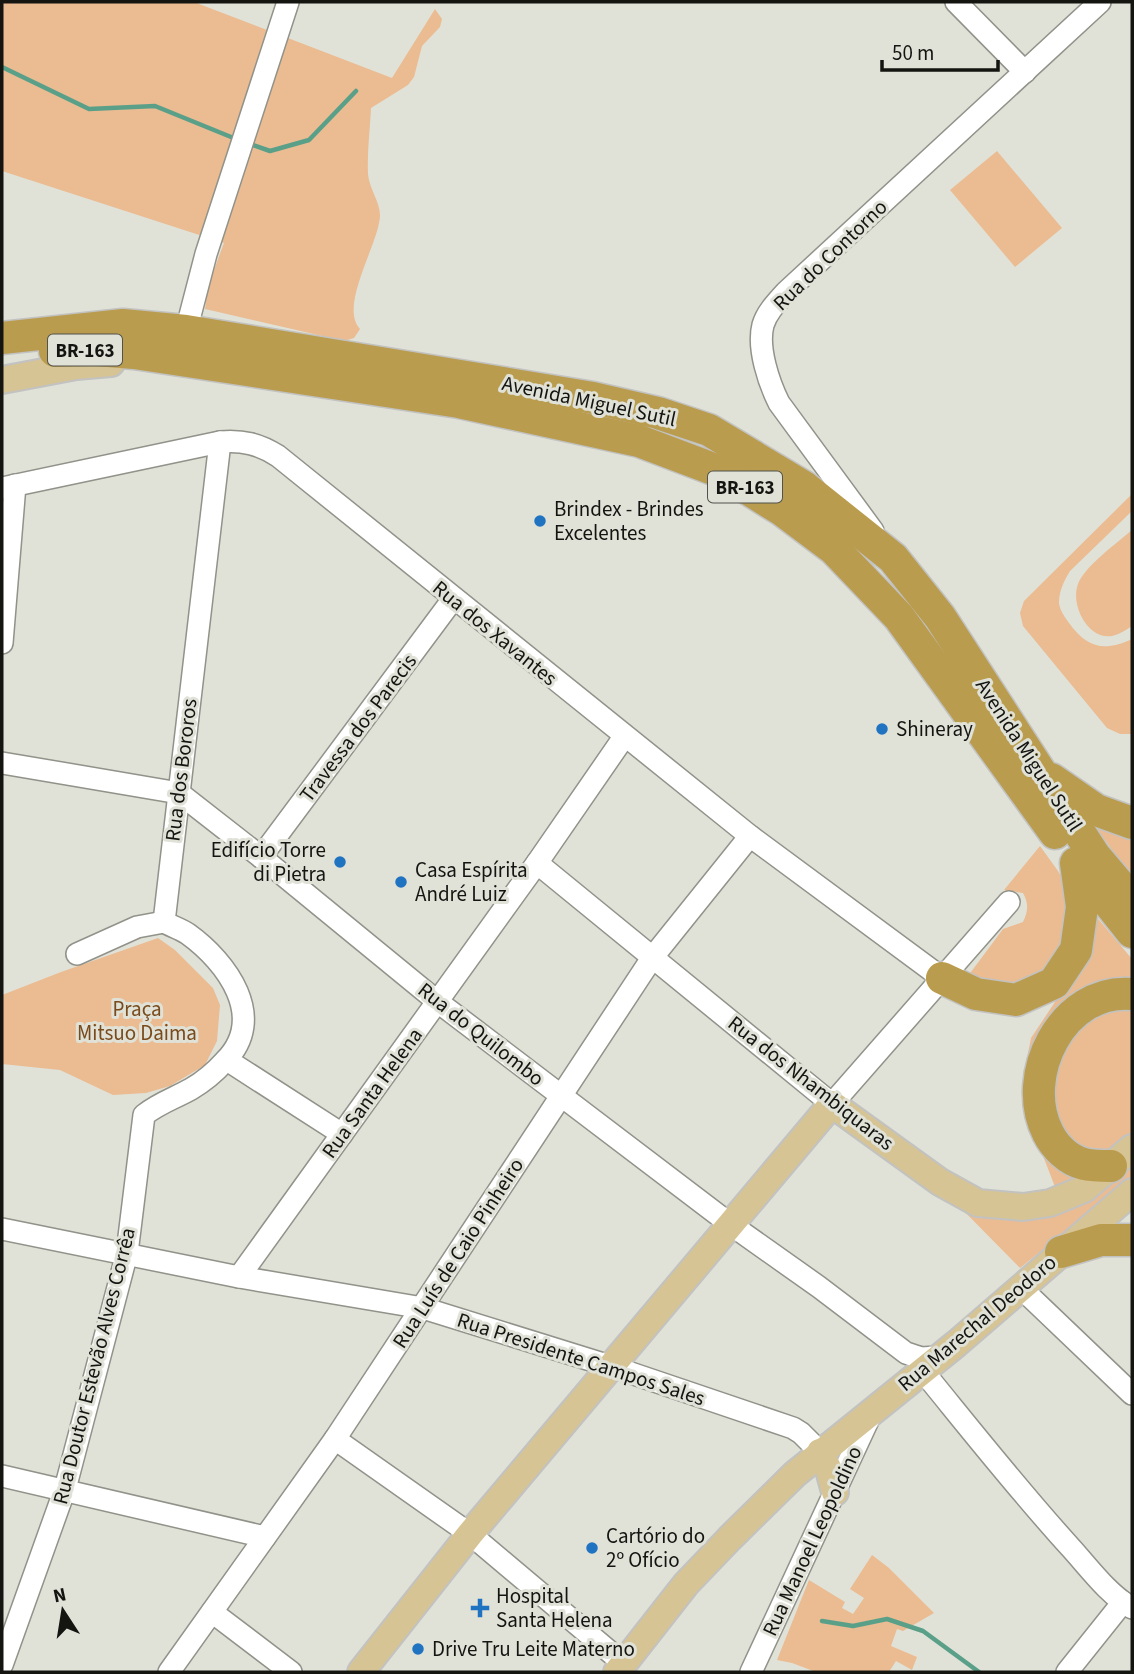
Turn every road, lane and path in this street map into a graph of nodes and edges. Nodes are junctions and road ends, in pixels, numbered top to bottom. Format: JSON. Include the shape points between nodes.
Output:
{"nodes":[{"id":1,"x":288,"y":2,"type":"edge"},
{"id":2,"x":956,"y":2,"type":"edge"},
{"id":3,"x":1100,"y":2,"type":"edge"},
{"id":4,"x":1024,"y":72,"type":"junction"},
{"id":5,"x":2,"y":325,"type":"edge"},
{"id":6,"x":123,"y":326,"type":"junction"},
{"id":7,"x":186,"y":331,"type":"junction"},
{"id":8,"x":2,"y":338,"type":"edge"},
{"id":9,"x":168,"y":358,"type":"junction"},
{"id":10,"x":2,"y":359,"type":"edge"},
{"id":11,"x":2,"y":380,"type":"edge"},
{"id":12,"x":220,"y":442,"type":"junction"},
{"id":13,"x":8,"y":486,"type":"edge"},
{"id":14,"x":893,"y":558,"type":"junction"},
{"id":15,"x":453,"y":599,"type":"junction"},
{"id":16,"x":2,"y":643,"type":"edge"},
{"id":17,"x":624,"y":737,"type":"junction"},
{"id":18,"x":1027,"y":754,"type":"junction"},
{"id":19,"x":2,"y":763,"type":"edge"},
{"id":20,"x":179,"y":793,"type":"junction"},
{"id":21,"x":1132,"y":823,"type":"edge"},
{"id":22,"x":750,"y":836,"type":"junction"},
{"id":23,"x":261,"y":857,"type":"junction"},
{"id":24,"x":537,"y":863,"type":"junction"},
{"id":25,"x":1076,"y":863,"type":"junction"},
{"id":26,"x":1132,"y":900,"type":"edge"},
{"id":27,"x":1009,"y":902,"type":"dead end"},
{"id":28,"x":163,"y":922,"type":"junction"},
{"id":29,"x":1132,"y":932,"type":"edge"},
{"id":30,"x":77,"y":954,"type":"dead end"},
{"id":31,"x":653,"y":958,"type":"junction"},
{"id":32,"x":942,"y":978,"type":"junction"},
{"id":33,"x":1132,"y":995,"type":"edge"},
{"id":34,"x":438,"y":1002,"type":"junction"},
{"id":35,"x":227,"y":1060,"type":"junction"},
{"id":36,"x":561,"y":1096,"type":"junction"},
{"id":37,"x":832,"y":1104,"type":"junction"},
{"id":38,"x":342,"y":1134,"type":"junction"},
{"id":39,"x":1122,"y":1157,"type":"edge"},
{"id":40,"x":1132,"y":1192,"type":"edge"},
{"id":41,"x":730,"y":1224,"type":"junction"},
{"id":42,"x":2,"y":1229,"type":"edge"},
{"id":43,"x":1132,"y":1240,"type":"edge"},
{"id":44,"x":1061,"y":1252,"type":"junction"},
{"id":45,"x":127,"y":1253,"type":"junction"},
{"id":46,"x":239,"y":1277,"type":"junction"},
{"id":47,"x":1021,"y":1289,"type":"junction"},
{"id":48,"x":423,"y":1308,"type":"junction"},
{"id":49,"x":930,"y":1364,"type":"junction"},
{"id":50,"x":613,"y":1367,"type":"junction"},
{"id":51,"x":1132,"y":1394,"type":"edge"},
{"id":52,"x":873,"y":1410,"type":"junction"},
{"id":53,"x":335,"y":1439,"type":"junction"},
{"id":54,"x":820,"y":1452,"type":"junction"},
{"id":55,"x":2,"y":1476,"type":"edge"},
{"id":56,"x":65,"y":1489,"type":"junction"},
{"id":57,"x":835,"y":1492,"type":"junction"},
{"id":58,"x":470,"y":1534,"type":"junction"},
{"id":59,"x":265,"y":1537,"type":"junction"},
{"id":60,"x":1127,"y":1605,"type":"edge"},
{"id":61,"x":212,"y":1612,"type":"junction"},
{"id":62,"x":2,"y":1665,"type":"edge"},
{"id":63,"x":620,"y":1668,"type":"edge"},
{"id":64,"x":169,"y":1672,"type":"edge"},
{"id":65,"x":291,"y":1672,"type":"edge"},
{"id":66,"x":361,"y":1672,"type":"edge"},
{"id":67,"x":751,"y":1672,"type":"edge"},
{"id":68,"x":1067,"y":1672,"type":"edge"}],
"edges":[{"from":1,"to":7,"type":"street","via":[[206,254]]},
{"from":2,"to":4,"type":"street"},
{"from":3,"to":4,"type":"street","name":"Rua do Contorno"},
{"from":4,"to":14,"type":"street","name":"Rua do Contorno","via":[[786,292],[763,327],[769,383],[779,402]]},
{"from":5,"to":6,"type":"main road","name":"Avenida Miguel Sutil","via":[[78,319]]},
{"from":6,"to":7,"type":"highway","name":"Avenida Miguel Sutil","number":"BR-163"},
{"from":6,"to":8,"type":"highway","name":"Avenida Miguel Sutil","number":"BR-163"},
{"from":7,"to":14,"type":"highway","name":"Avenida Miguel Sutil","number":"BR-163","via":[[524,386],[658,413],[709,430],[804,486]]},
{"from":9,"to":10,"type":"highway","name":"Avenida Miguel Sutil","number":"BR-163","via":[[95,350]]},
{"from":9,"to":11,"type":"main road","name":"Avenida Miguel Sutil","via":[[76,366]]},
{"from":9,"to":25,"type":"highway","name":"Avenida Miguel Sutil","number":"BR-163","via":[[459,402],[639,441],[721,472],[834,549],[899,617]]},
{"from":12,"to":13,"type":"street","name":"Rua dos Xavantes"},
{"from":12,"to":15,"type":"street","name":"Rua dos Xavantes","via":[[239,440],[278,456]]},
{"from":12,"to":20,"type":"street","name":"Rua dos Bororos"},
{"from":13,"to":16,"type":"street"},
{"from":14,"to":18,"type":"highway","name":"Avenida Miguel Sutil","via":[[940,617]]},
{"from":15,"to":17,"type":"street","name":"Rua dos Xavantes"},
{"from":15,"to":23,"type":"street","name":"Travessa dos Parecis"},
{"from":17,"to":22,"type":"street","name":"Rua dos Xavantes"},
{"from":17,"to":24,"type":"street","name":"Rua Santa Helena"},
{"from":18,"to":21,"type":"highway","via":[[1056,783],[1096,810]]},
{"from":18,"to":26,"type":"highway","name":"Avenida Miguel Sutil","via":[[1094,855]]},
{"from":19,"to":20,"type":"street","name":"Rua do Quilombo"},
{"from":20,"to":23,"type":"street","name":"Rua do Quilombo"},
{"from":20,"to":28,"type":"street","name":"Rua dos Bororos"},
{"from":22,"to":31,"type":"street","name":"Rua Luís de Caio Pinheiro"},
{"from":22,"to":32,"type":"street","name":"Rua dos Xavantes"},
{"from":23,"to":34,"type":"street","name":"Rua do Quilombo"},
{"from":24,"to":31,"type":"street","name":"Rua dos Nhambiquaras"},
{"from":24,"to":34,"type":"street","name":"Rua Santa Helena"},
{"from":25,"to":29,"type":"highway","name":"Avenida Miguel Sutil","number":"BR-163"},
{"from":25,"to":32,"type":"highway","via":[[1082,907],[1076,950],[1054,983],[1016,1000],[976,994]]},
{"from":27,"to":32,"type":"street"},
{"from":28,"to":30,"type":"street","via":[[137,927]]},
{"from":28,"to":35,"type":"street","via":[[187,934],[234,982],[244,1017],[241,1035]]},
{"from":31,"to":36,"type":"street","name":"Rua Luís de Caio Pinheiro"},
{"from":31,"to":37,"type":"street","name":"Rua dos Nhambiquaras"},
{"from":32,"to":37,"type":"street"},
{"from":33,"to":39,"type":"highway","via":[[1121,993],[1071,1015],[1052,1040],[1041,1070],[1038,1100],[1053,1143],[1067,1157],[1083,1164]]},
{"from":34,"to":36,"type":"street","name":"Rua do Quilombo"},
{"from":34,"to":38,"type":"street","name":"Rua Santa Helena"},
{"from":35,"to":38,"type":"street"},
{"from":35,"to":45,"type":"street","name":"Rua Doutor Estevão Alves Corrêa","via":[[193,1088],[144,1115]]},
{"from":36,"to":41,"type":"street","name":"Rua do Quilombo"},
{"from":36,"to":48,"type":"street","name":"Rua Luís de Caio Pinheiro"},
{"from":37,"to":39,"type":"main road","name":"Rua dos Nhambiquaras","via":[[940,1182],[978,1203],[1023,1207],[1050,1203],[1084,1189]]},
{"from":37,"to":41,"type":"main road"},
{"from":38,"to":46,"type":"street","name":"Rua Santa Helena"},
{"from":40,"to":44,"type":"main road","name":"Rua Marechal Deodoro"},
{"from":41,"to":49,"type":"street","name":"Rua do Quilombo","via":[[906,1353]]},
{"from":41,"to":50,"type":"main road"},
{"from":42,"to":45,"type":"street","name":"Rua Presidente Campos Sales"},
{"from":43,"to":44,"type":"highway","via":[[1101,1240]]},
{"from":44,"to":47,"type":"main road","name":"Rua Marechal Deodoro"},
{"from":45,"to":46,"type":"street","name":"Rua Presidente Campos Sales"},
{"from":45,"to":56,"type":"street","name":"Rua Doutor Estevão Alves Corrêa"},
{"from":46,"to":48,"type":"street","name":"Rua Presidente Campos Sales"},
{"from":47,"to":49,"type":"main road","name":"Rua Marechal Deodoro"},
{"from":47,"to":51,"type":"street"},
{"from":48,"to":50,"type":"street","name":"Rua Presidente Campos Sales"},
{"from":48,"to":53,"type":"street","name":"Rua Luís de Caio Pinheiro"},
{"from":49,"to":52,"type":"main road","name":"Rua Marechal Deodoro"},
{"from":49,"to":60,"type":"street","via":[[1042,1517]]},
{"from":50,"to":54,"type":"street","name":"Rua Presidente Campos Sales","via":[[793,1428]]},
{"from":50,"to":58,"type":"main road"},
{"from":52,"to":54,"type":"main road","name":"Rua Marechal Deodoro"},
{"from":52,"to":57,"type":"street","name":"Rua Manoel Leopoldino"},
{"from":53,"to":58,"type":"street"},
{"from":53,"to":59,"type":"street","name":"Rua Luís de Caio Pinheiro"},
{"from":54,"to":57,"type":"main road"},
{"from":54,"to":63,"type":"main road","name":"Rua Marechal Deodoro","via":[[686,1584]]},
{"from":55,"to":56,"type":"street"},
{"from":56,"to":59,"type":"street"},
{"from":56,"to":62,"type":"street","name":"Rua Doutor Estevão Alves Corrêa"},
{"from":57,"to":67,"type":"street","name":"Rua Manoel Leopoldino"},
{"from":58,"to":63,"type":"street"},
{"from":58,"to":66,"type":"main road"},
{"from":59,"to":61,"type":"street","name":"Rua Luís de Caio Pinheiro"},
{"from":60,"to":68,"type":"street"},
{"from":61,"to":64,"type":"street","name":"Rua Luís de Caio Pinheiro"},
{"from":61,"to":65,"type":"street"}]}
